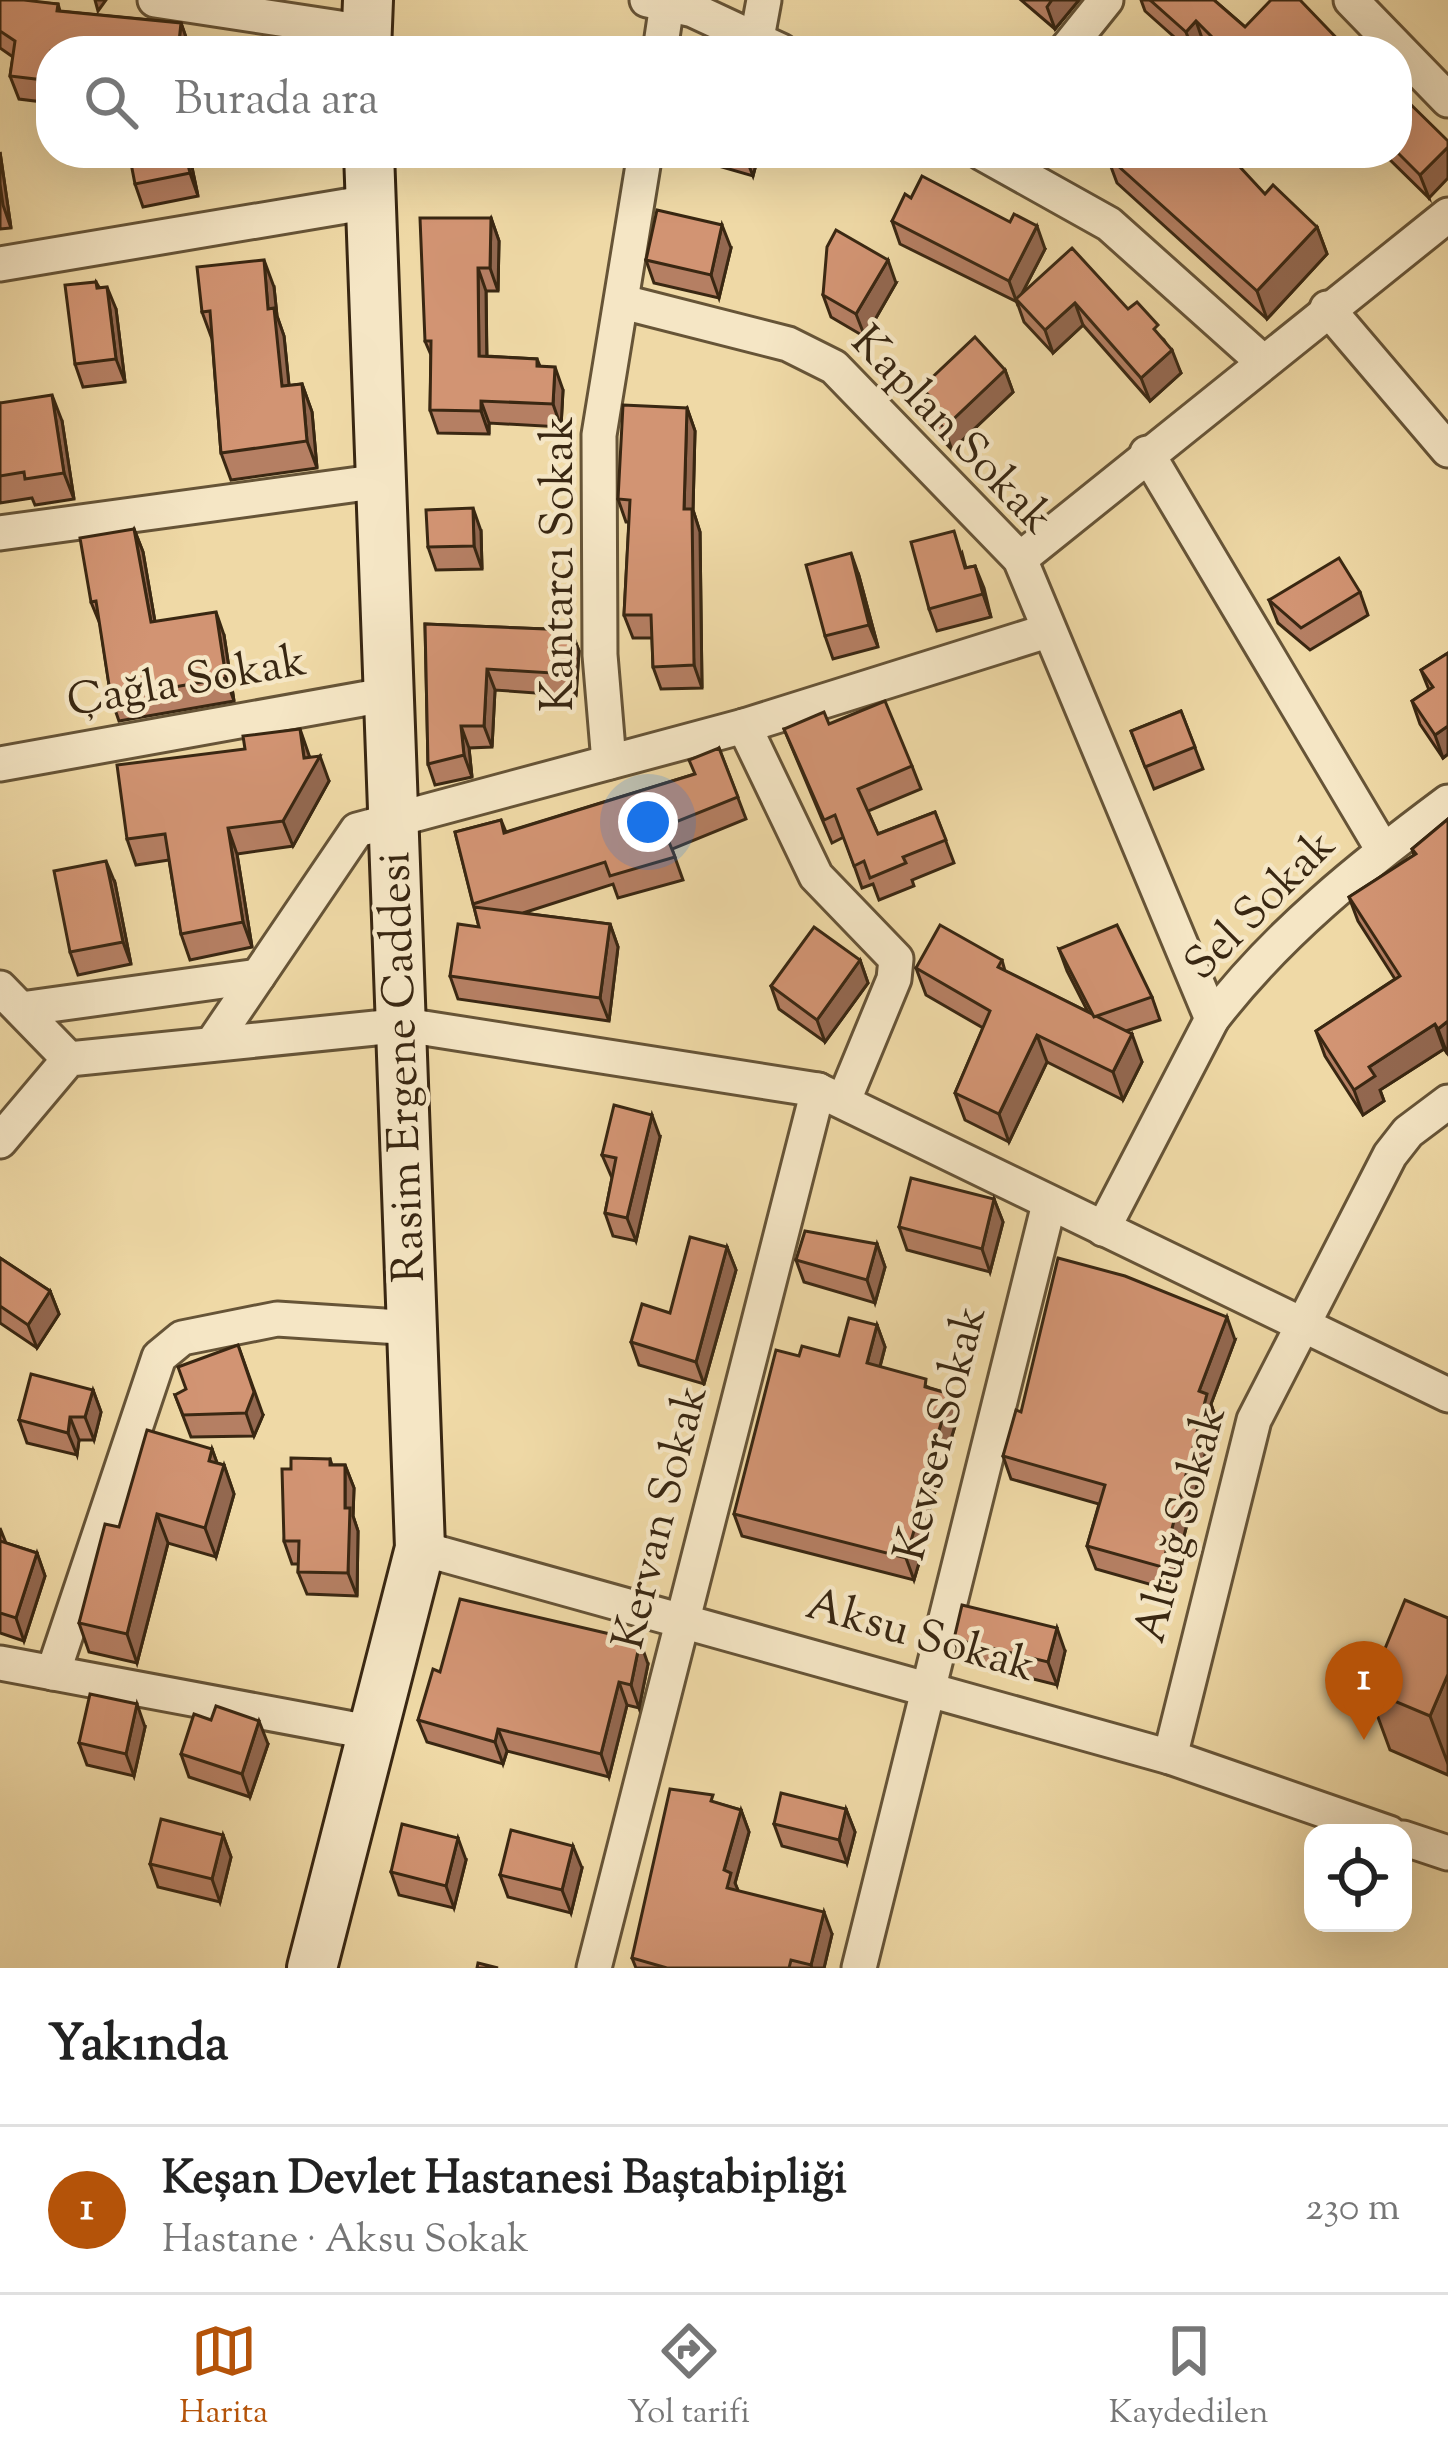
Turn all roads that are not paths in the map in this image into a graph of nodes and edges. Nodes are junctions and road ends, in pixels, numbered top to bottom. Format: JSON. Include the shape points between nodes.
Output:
{"nodes":[{"id":1,"x":155,"y":0,"type":"edge"},
{"id":2,"x":764,"y":0,"type":"edge"},
{"id":3,"x":1106,"y":0,"type":"edge"},
{"id":4,"x":1351,"y":0,"type":"edge"},
{"id":5,"x":657,"y":2,"type":"edge"},
{"id":6,"x":367,"y":28,"type":"edge"},
{"id":7,"x":659,"y":36,"type":"edge"},
{"id":8,"x":746,"y":36,"type":"edge"},
{"id":9,"x":768,"y":36,"type":"edge"},
{"id":10,"x":1077,"y":36,"type":"edge"},
{"id":11,"x":1386,"y":36,"type":"edge"},
{"id":12,"x":1412,"y":63,"type":"edge"},
{"id":13,"x":1448,"y":100,"type":"edge"},
{"id":14,"x":369,"y":168,"type":"edge"},
{"id":15,"x":643,"y":168,"type":"edge"},
{"id":16,"x":1009,"y":168,"type":"edge"},
{"id":17,"x":370,"y":202,"type":"junction"},
{"id":18,"x":1448,"y":215,"type":"edge"},
{"id":19,"x":0,"y":264,"type":"edge"},
{"id":20,"x":622,"y":302,"type":"junction"},
{"id":21,"x":1327,"y":308,"type":"junction"},
{"id":22,"x":1262,"y":361,"type":"junction"},
{"id":23,"x":1448,"y":450,"type":"edge"},
{"id":24,"x":1147,"y":453,"type":"junction"},
{"id":25,"x":381,"y":481,"type":"junction"},
{"id":26,"x":0,"y":533,"type":"edge"},
{"id":27,"x":1020,"y":559,"type":"junction"},
{"id":28,"x":1047,"y":631,"type":"junction"},
{"id":29,"x":390,"y":694,"type":"junction"},
{"id":30,"x":744,"y":726,"type":"junction"},
{"id":31,"x":609,"y":762,"type":"junction"},
{"id":32,"x":0,"y":764,"type":"edge"},
{"id":33,"x":1448,"y":802,"type":"edge"},
{"id":34,"x":396,"y":818,"type":"junction"},
{"id":35,"x":1383,"y":850,"type":"junction"},
{"id":36,"x":258,"y":976,"type":"junction"},
{"id":37,"x":10,"y":998,"type":"edge"},
{"id":38,"x":1212,"y":1018,"type":"junction"},
{"id":39,"x":405,"y":1025,"type":"junction"},
{"id":40,"x":212,"y":1044,"type":"junction"},
{"id":41,"x":69,"y":1059,"type":"junction"},
{"id":42,"x":831,"y":1095,"type":"junction"},
{"id":43,"x":1448,"y":1102,"type":"edge"},
{"id":44,"x":0,"y":1141,"type":"edge"},
{"id":45,"x":1049,"y":1204,"type":"junction"},
{"id":46,"x":1103,"y":1229,"type":"junction"},
{"id":47,"x":1299,"y":1323,"type":"junction"},
{"id":48,"x":415,"y":1328,"type":"junction"},
{"id":49,"x":1448,"y":1395,"type":"edge"},
{"id":50,"x":420,"y":1548,"type":"junction"},
{"id":51,"x":685,"y":1618,"type":"junction"},
{"id":52,"x":0,"y":1663,"type":"edge"},
{"id":53,"x":53,"y":1673,"type":"junction"},
{"id":54,"x":925,"y":1687,"type":"junction"},
{"id":55,"x":374,"y":1733,"type":"junction"},
{"id":56,"x":1170,"y":1757,"type":"junction"},
{"id":57,"x":1363,"y":1824,"type":"edge"},
{"id":58,"x":1412,"y":1841,"type":"edge"},
{"id":59,"x":1448,"y":1853,"type":"edge"},
{"id":60,"x":312,"y":1968,"type":"edge"},
{"id":61,"x":594,"y":1968,"type":"edge"},
{"id":62,"x":859,"y":1968,"type":"edge"}],
"edges":[{"from":1,"to":6,"type":"street"},
{"from":2,"to":9,"type":"street"},
{"from":3,"to":10,"type":"street"},
{"from":4,"to":11,"type":"street"},
{"from":5,"to":7,"type":"street"},
{"from":5,"to":8,"type":"street"},
{"from":12,"to":13,"type":"street"},
{"from":14,"to":17,"type":"main road","name":"Rasim Ergene Caddesi"},
{"from":15,"to":20,"type":"street","name":"Kantarcı Sokak"},
{"from":16,"to":22,"type":"street","via":[[1109,224]]},
{"from":17,"to":19,"type":"street"},
{"from":17,"to":25,"type":"main road","name":"Rasim Ergene Caddesi"},
{"from":18,"to":21,"type":"street"},
{"from":20,"to":27,"type":"street","name":"Kaplan Sokak","via":[[788,344],[834,367]]},
{"from":20,"to":31,"type":"street","name":"Kantarcı Sokak","via":[[597,480]]},
{"from":21,"to":22,"type":"street"},
{"from":21,"to":23,"type":"street"},
{"from":22,"to":24,"type":"street"},
{"from":24,"to":27,"type":"street"},
{"from":24,"to":35,"type":"street"},
{"from":25,"to":26,"type":"street"},
{"from":25,"to":29,"type":"main road","name":"Rasim Ergene Caddesi"},
{"from":27,"to":28,"type":"street","name":"Kaplan Sokak"},
{"from":28,"to":30,"type":"street"},
{"from":28,"to":38,"type":"street","name":"Kaplan Sokak"},
{"from":29,"to":32,"type":"street","name":"Çağla Sokak"},
{"from":29,"to":34,"type":"main road","name":"Rasim Ergene Caddesi"},
{"from":30,"to":31,"type":"street"},
{"from":30,"to":42,"type":"street","name":"Kervan Sokak","via":[[816,876],[896,959],[894,979]]},
{"from":31,"to":34,"type":"street"},
{"from":33,"to":35,"type":"street","name":"Sel Sokak"},
{"from":34,"to":36,"type":"street","via":[[357,830]]},
{"from":34,"to":39,"type":"main road","name":"Rasim Ergene Caddesi"},
{"from":35,"to":38,"type":"street","name":"Sel Sokak","via":[[1296,926]]},
{"from":36,"to":37,"type":"street"},
{"from":36,"to":40,"type":"street"},
{"from":37,"to":41,"type":"street"},
{"from":38,"to":46,"type":"street","name":"Sel Sokak"},
{"from":39,"to":40,"type":"street"},
{"from":39,"to":42,"type":"street"},
{"from":39,"to":48,"type":"main road","name":"Rasim Ergene Caddesi"},
{"from":40,"to":41,"type":"street"},
{"from":41,"to":44,"type":"street"},
{"from":42,"to":45,"type":"street"},
{"from":42,"to":51,"type":"street","name":"Kervan Sokak"},
{"from":43,"to":47,"type":"street","name":"Altuğ Sokak","via":[[1390,1155]]},
{"from":45,"to":46,"type":"street"},
{"from":45,"to":54,"type":"street","name":"Kevser Sokak"},
{"from":46,"to":47,"type":"street"},
{"from":47,"to":49,"type":"street"},
{"from":47,"to":56,"type":"street","name":"Altuğ Sokak","via":[[1253,1420]]},
{"from":48,"to":50,"type":"main road","name":"Rasim Ergene Caddesi"},
{"from":48,"to":53,"type":"street","via":[[278,1318],[168,1346]]},
{"from":50,"to":51,"type":"street","name":"Aksu Sokak"},
{"from":50,"to":55,"type":"main road","name":"Rasim Ergene Caddesi"},
{"from":51,"to":54,"type":"street","name":"Aksu Sokak"},
{"from":51,"to":61,"type":"street","name":"Kervan Sokak"},
{"from":52,"to":53,"type":"street"},
{"from":53,"to":55,"type":"street"},
{"from":54,"to":56,"type":"street","name":"Aksu Sokak"},
{"from":54,"to":62,"type":"street","name":"Kevser Sokak"},
{"from":55,"to":60,"type":"main road","name":"Rasim Ergene Caddesi"},
{"from":56,"to":57,"type":"street","name":"Aksu Sokak"},
{"from":58,"to":59,"type":"street"}]}
